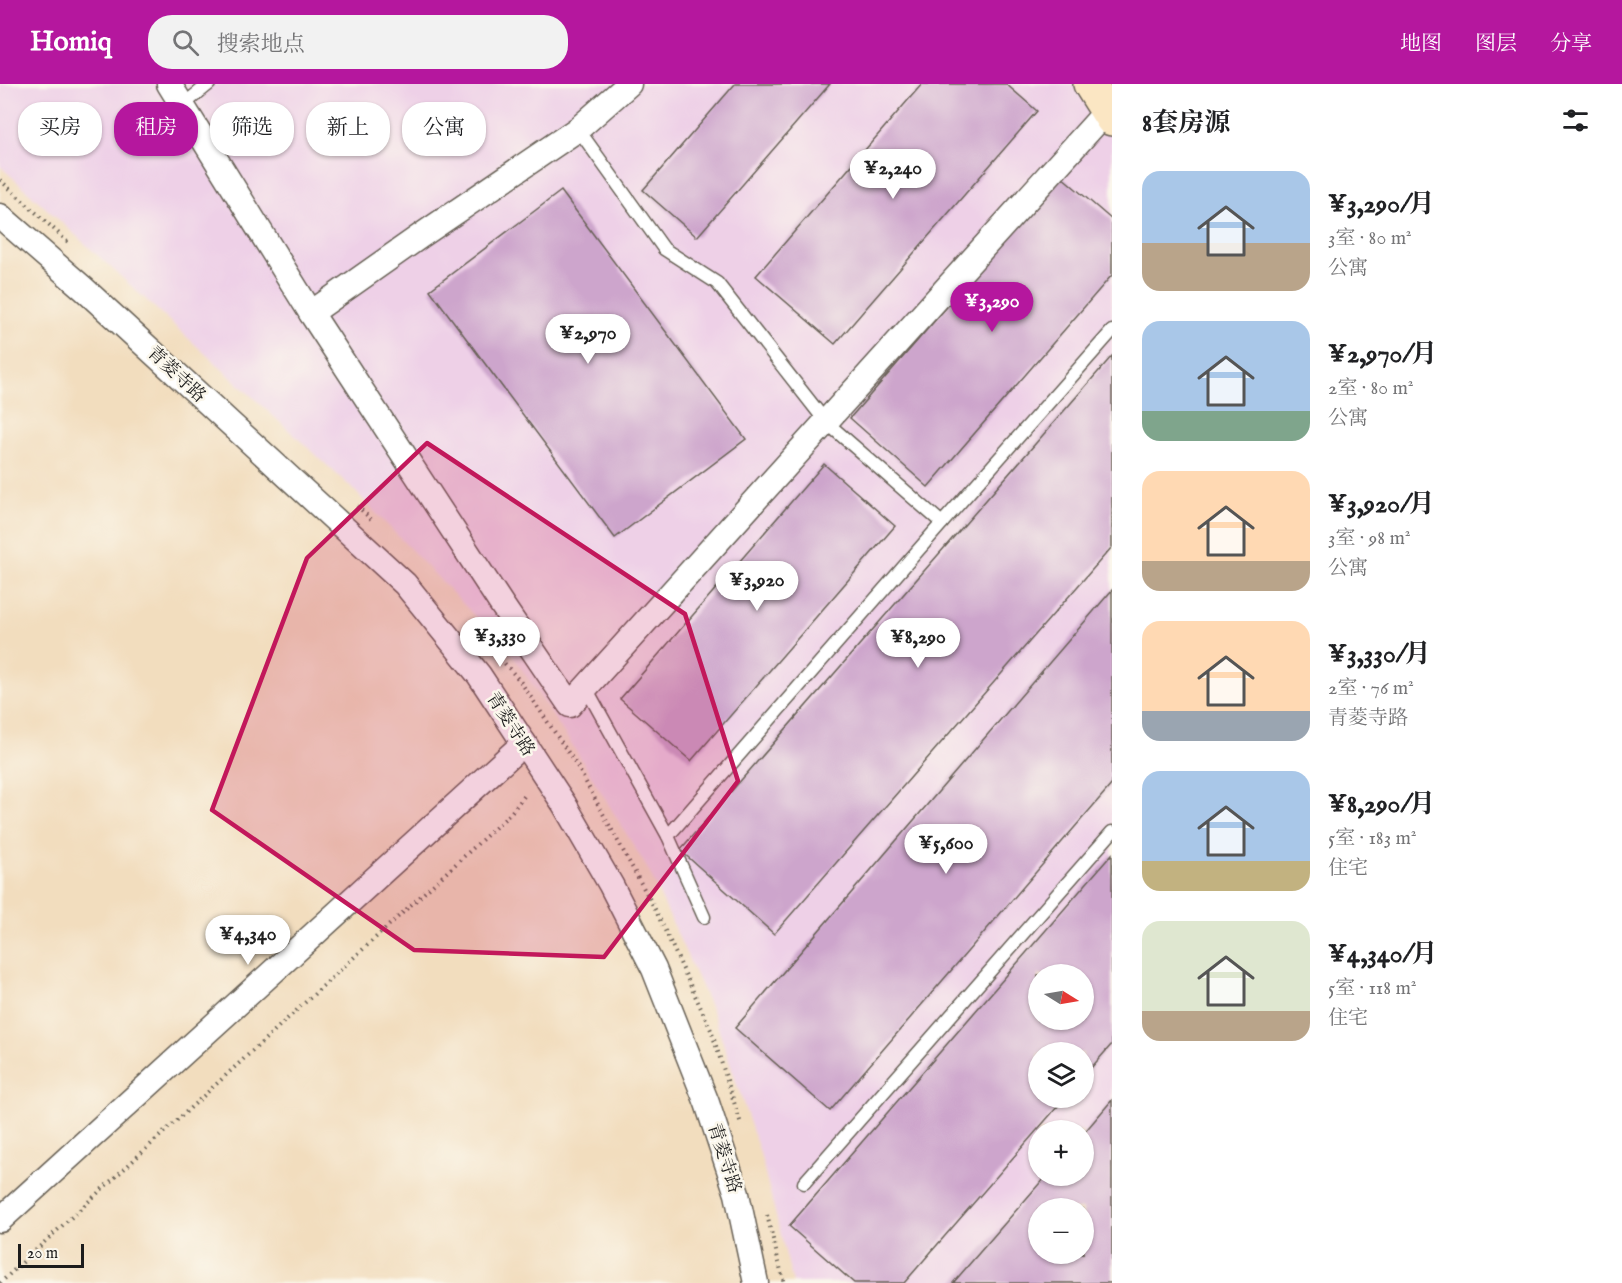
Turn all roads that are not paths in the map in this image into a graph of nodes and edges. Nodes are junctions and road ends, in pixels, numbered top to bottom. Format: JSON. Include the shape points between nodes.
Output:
{"nodes":[{"id":1,"x":169,"y":84,"type":"edge"},
{"id":2,"x":209,"y":84,"type":"edge"},
{"id":3,"x":629,"y":84,"type":"edge"},
{"id":4,"x":181,"y":102,"type":"edge"},
{"id":5,"x":187,"y":102,"type":"edge"},
{"id":6,"x":1105,"y":104,"type":"edge"},
{"id":7,"x":198,"y":129,"type":"edge"},
{"id":8,"x":578,"y":129,"type":"junction"},
{"id":9,"x":0,"y":216,"type":"edge"},
{"id":10,"x":311,"y":313,"type":"junction"},
{"id":11,"x":1112,"y":331,"type":"edge"},
{"id":12,"x":826,"y":422,"type":"junction"},
{"id":13,"x":942,"y":523,"type":"junction"},
{"id":14,"x":586,"y":688,"type":"junction"},
{"id":15,"x":524,"y":743,"type":"junction"},
{"id":16,"x":1112,"y":831,"type":"edge"},
{"id":17,"x":668,"y":836,"type":"junction"},
{"id":18,"x":704,"y":918,"type":"dead end"},
{"id":19,"x":804,"y":1183,"type":"dead end"},
{"id":20,"x":0,"y":1220,"type":"edge"},
{"id":21,"x":756,"y":1283,"type":"edge"}],
"edges":[{"from":1,"to":4,"type":"street"},
{"from":2,"to":5,"type":"lane"},
{"from":3,"to":8,"type":"street"},
{"from":6,"to":12,"type":"street"},
{"from":7,"to":10,"type":"street"},
{"from":8,"to":10,"type":"street"},
{"from":8,"to":12,"type":"lane","via":[[663,249],[717,282]]},
{"from":9,"to":15,"type":"street","name":"青菱寺路","via":[[405,584],[479,675]]},
{"from":10,"to":14,"type":"street","via":[[570,705]]},
{"from":11,"to":13,"type":"lane"},
{"from":12,"to":13,"type":"lane"},
{"from":12,"to":14,"type":"street"},
{"from":13,"to":17,"type":"lane"},
{"from":14,"to":17,"type":"lane"},
{"from":15,"to":20,"type":"street"},
{"from":15,"to":21,"type":"street","name":"青菱寺路","via":[[611,885],[654,969],[707,1103],[733,1182]]},
{"from":16,"to":19,"type":"lane"},
{"from":17,"to":18,"type":"lane"}]}
